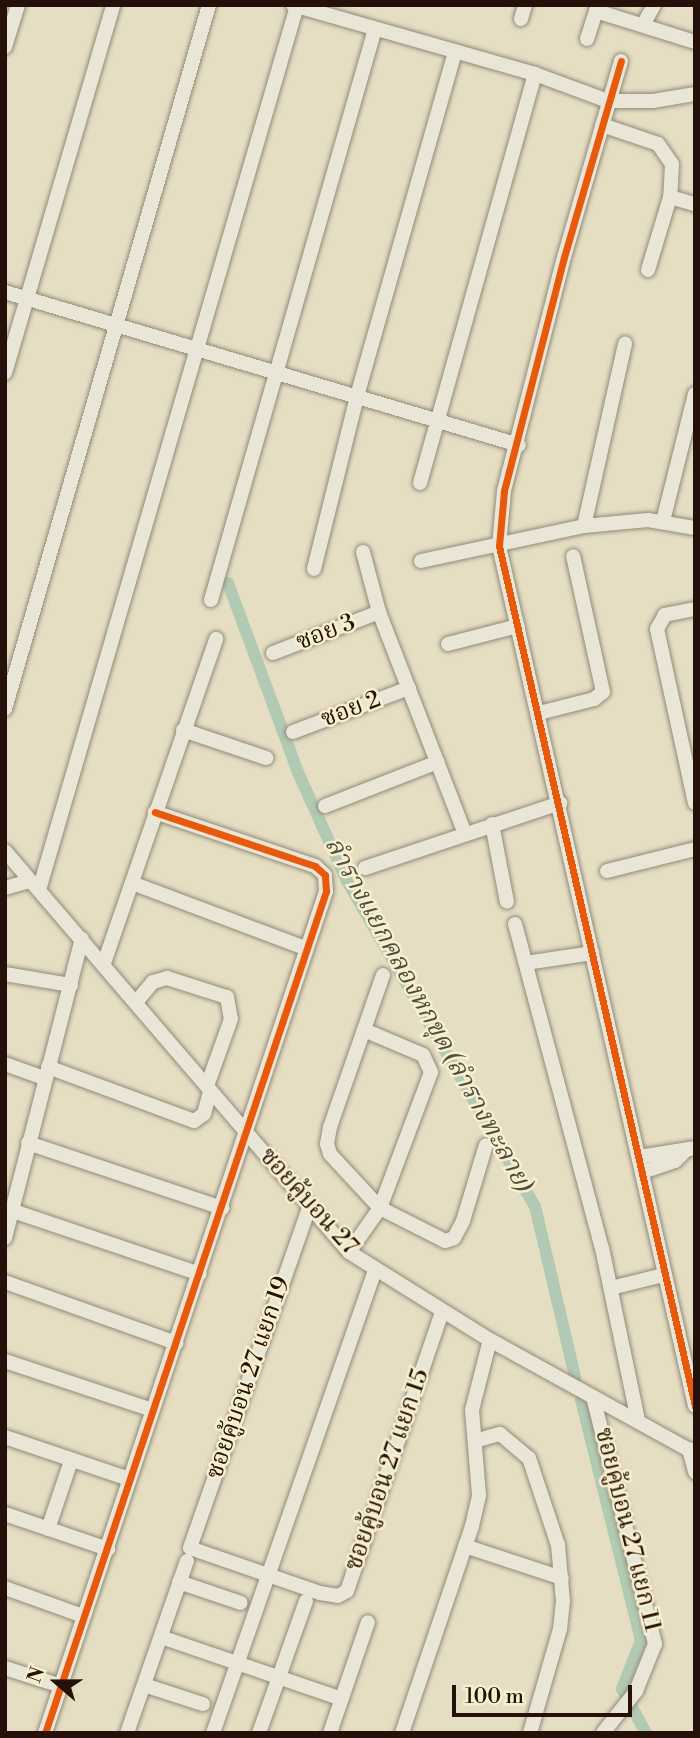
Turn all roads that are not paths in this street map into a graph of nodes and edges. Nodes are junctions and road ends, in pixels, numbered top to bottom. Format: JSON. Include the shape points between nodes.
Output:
{"nodes":[{"id":1,"x":18,"y":5,"type":"edge"},
{"id":2,"x":113,"y":5,"type":"edge"},
{"id":3,"x":208,"y":5,"type":"edge"},
{"id":4,"x":654,"y":5,"type":"edge"},
{"id":5,"x":295,"y":6,"type":"edge"},
{"id":6,"x":597,"y":8,"type":"edge"},
{"id":7,"x":643,"y":25,"type":"junction"},
{"id":8,"x":374,"y":29,"type":"junction"},
{"id":9,"x":587,"y":40,"type":"dead end"},
{"id":10,"x":695,"y":42,"type":"edge"},
{"id":11,"x":5,"y":47,"type":"edge"},
{"id":12,"x":455,"y":52,"type":"junction"},
{"id":13,"x":621,"y":61,"type":"dead end"},
{"id":14,"x":535,"y":74,"type":"junction"},
{"id":15,"x":695,"y":94,"type":"edge"},
{"id":16,"x":608,"y":101,"type":"junction"},
{"id":17,"x":602,"y":125,"type":"junction"},
{"id":18,"x":670,"y":197,"type":"junction"},
{"id":19,"x":695,"y":204,"type":"edge"},
{"id":20,"x":648,"y":270,"type":"dead end"},
{"id":21,"x":5,"y":292,"type":"edge"},
{"id":22,"x":26,"y":299,"type":"junction"},
{"id":23,"x":114,"y":323,"type":"junction"},
{"id":24,"x":625,"y":344,"type":"dead end"},
{"id":25,"x":197,"y":348,"type":"junction"},
{"id":26,"x":277,"y":372,"type":"junction"},
{"id":27,"x":5,"y":373,"type":"edge"},
{"id":28,"x":695,"y":394,"type":"edge"},
{"id":29,"x":358,"y":396,"type":"junction"},
{"id":30,"x":438,"y":421,"type":"junction"},
{"id":31,"x":519,"y":445,"type":"junction"},
{"id":32,"x":420,"y":483,"type":"dead end"},
{"id":33,"x":663,"y":521,"type":"junction"},
{"id":34,"x":584,"y":526,"type":"junction"},
{"id":35,"x":695,"y":528,"type":"edge"},
{"id":36,"x":499,"y":546,"type":"junction"},
{"id":37,"x":363,"y":552,"type":"dead end"},
{"id":38,"x":573,"y":556,"type":"dead end"},
{"id":39,"x":421,"y":561,"type":"dead end"},
{"id":40,"x":314,"y":569,"type":"dead end"},
{"id":41,"x":211,"y":600,"type":"dead end"},
{"id":42,"x":695,"y":609,"type":"edge"},
{"id":43,"x":379,"y":612,"type":"junction"},
{"id":44,"x":518,"y":626,"type":"junction"},
{"id":45,"x":216,"y":639,"type":"dead end"},
{"id":46,"x":448,"y":644,"type":"dead end"},
{"id":47,"x":273,"y":653,"type":"dead end"},
{"id":48,"x":409,"y":688,"type":"junction"},
{"id":49,"x":5,"y":709,"type":"edge"},
{"id":50,"x":539,"y":713,"type":"junction"},
{"id":51,"x":183,"y":730,"type":"junction"},
{"id":52,"x":293,"y":732,"type":"dead end"},
{"id":53,"x":266,"y":758,"type":"dead end"},
{"id":54,"x":438,"y":762,"type":"junction"},
{"id":55,"x":560,"y":803,"type":"junction"},
{"id":56,"x":695,"y":803,"type":"edge"},
{"id":57,"x":325,"y":806,"type":"dead end"},
{"id":58,"x":155,"y":812,"type":"junction"},
{"id":59,"x":492,"y":824,"type":"junction"},
{"id":60,"x":465,"y":834,"type":"junction"},
{"id":61,"x":695,"y":849,"type":"edge"},
{"id":62,"x":5,"y":851,"type":"edge"},
{"id":63,"x":365,"y":868,"type":"dead end"},
{"id":64,"x":607,"y":871,"type":"dead end"},
{"id":65,"x":132,"y":883,"type":"junction"},
{"id":66,"x":34,"y":886,"type":"junction"},
{"id":67,"x":5,"y":888,"type":"edge"},
{"id":68,"x":507,"y":902,"type":"dead end"},
{"id":69,"x":515,"y":924,"type":"dead end"},
{"id":70,"x":82,"y":939,"type":"junction"},
{"id":71,"x":305,"y":948,"type":"junction"},
{"id":72,"x":592,"y":953,"type":"junction"},
{"id":73,"x":104,"y":962,"type":"junction"},
{"id":74,"x":526,"y":964,"type":"junction"},
{"id":75,"x":383,"y":975,"type":"dead end"},
{"id":76,"x":6,"y":978,"type":"edge"},
{"id":77,"x":71,"y":985,"type":"junction"},
{"id":78,"x":137,"y":1001,"type":"junction"},
{"id":79,"x":364,"y":1030,"type":"junction"},
{"id":80,"x":5,"y":1064,"type":"edge"},
{"id":81,"x":46,"y":1072,"type":"junction"},
{"id":82,"x":209,"y":1089,"type":"junction"},
{"id":83,"x":245,"y":1132,"type":"junction"},
{"id":84,"x":28,"y":1143,"type":"junction"},
{"id":85,"x":486,"y":1145,"type":"dead end"},
{"id":86,"x":690,"y":1149,"type":"edge"},
{"id":87,"x":639,"y":1157,"type":"junction"},
{"id":88,"x":643,"y":1172,"type":"junction"},
{"id":89,"x":222,"y":1208,"type":"junction"},
{"id":90,"x":309,"y":1208,"type":"junction"},
{"id":91,"x":380,"y":1208,"type":"junction"},
{"id":92,"x":13,"y":1211,"type":"junction"},
{"id":93,"x":5,"y":1238,"type":"edge"},
{"id":94,"x":349,"y":1252,"type":"junction"},
{"id":95,"x":375,"y":1271,"type":"junction"},
{"id":96,"x":200,"y":1274,"type":"junction"},
{"id":97,"x":663,"y":1275,"type":"junction"},
{"id":98,"x":5,"y":1282,"type":"edge"},
{"id":99,"x":611,"y":1288,"type":"junction"},
{"id":100,"x":442,"y":1312,"type":"junction"},
{"id":101,"x":490,"y":1340,"type":"junction"},
{"id":102,"x":176,"y":1343,"type":"junction"},
{"id":103,"x":5,"y":1361,"type":"edge"},
{"id":104,"x":691,"y":1370,"type":"edge"},
{"id":105,"x":593,"y":1397,"type":"junction"},
{"id":106,"x":695,"y":1406,"type":"edge"},
{"id":107,"x":152,"y":1410,"type":"junction"},
{"id":108,"x":638,"y":1421,"type":"junction"},
{"id":109,"x":5,"y":1437,"type":"edge"},
{"id":110,"x":475,"y":1441,"type":"junction"},
{"id":111,"x":692,"y":1451,"type":"edge"},
{"id":112,"x":71,"y":1461,"type":"junction"},
{"id":113,"x":695,"y":1472,"type":"edge"},
{"id":114,"x":129,"y":1479,"type":"junction"},
{"id":115,"x":5,"y":1514,"type":"edge"},
{"id":116,"x":48,"y":1529,"type":"junction"},
{"id":117,"x":465,"y":1546,"type":"junction"},
{"id":118,"x":108,"y":1549,"type":"junction"},
{"id":119,"x":189,"y":1555,"type":"junction"},
{"id":120,"x":268,"y":1574,"type":"junction"},
{"id":121,"x":562,"y":1578,"type":"junction"},
{"id":122,"x":179,"y":1582,"type":"junction"},
{"id":123,"x":5,"y":1588,"type":"edge"},
{"id":124,"x":306,"y":1601,"type":"dead end"},
{"id":125,"x":241,"y":1603,"type":"dead end"},
{"id":126,"x":83,"y":1616,"type":"junction"},
{"id":127,"x":368,"y":1622,"type":"dead end"},
{"id":128,"x":161,"y":1637,"type":"junction"},
{"id":129,"x":237,"y":1663,"type":"junction"},
{"id":130,"x":5,"y":1668,"type":"edge"},
{"id":131,"x":278,"y":1678,"type":"junction"},
{"id":132,"x":144,"y":1685,"type":"junction"},
{"id":133,"x":61,"y":1686,"type":"junction"},
{"id":134,"x":342,"y":1699,"type":"junction"},
{"id":135,"x":203,"y":1704,"type":"dead end"},
{"id":136,"x":45,"y":1733,"type":"edge"},
{"id":137,"x":127,"y":1733,"type":"edge"},
{"id":138,"x":213,"y":1733,"type":"edge"},
{"id":139,"x":259,"y":1733,"type":"edge"},
{"id":140,"x":330,"y":1733,"type":"edge"},
{"id":141,"x":402,"y":1733,"type":"edge"},
{"id":142,"x":530,"y":1733,"type":"edge"},
{"id":143,"x":603,"y":1733,"type":"edge"}],
"edges":[{"from":1,"to":11,"type":"street"},
{"from":2,"to":22,"type":"street"},
{"from":3,"to":23,"type":"street"},
{"from":4,"to":7,"type":"street"},
{"from":5,"to":8,"type":"street"},
{"from":5,"to":25,"type":"street"},
{"from":6,"to":7,"type":"street"},
{"from":6,"to":9,"type":"street"},
{"from":7,"to":10,"type":"street"},
{"from":8,"to":12,"type":"street"},
{"from":8,"to":26,"type":"street"},
{"from":12,"to":14,"type":"street"},
{"from":12,"to":29,"type":"street"},
{"from":13,"to":16,"type":"street"},
{"from":14,"to":16,"type":"street"},
{"from":14,"to":30,"type":"street"},
{"from":15,"to":16,"type":"street","via":[[653,101]]},
{"from":16,"to":17,"type":"street"},
{"from":17,"to":18,"type":"street","via":[[649,140],[668,154],[672,164]]},
{"from":17,"to":31,"type":"street"},
{"from":18,"to":19,"type":"street"},
{"from":18,"to":20,"type":"street"},
{"from":21,"to":22,"type":"street"},
{"from":22,"to":23,"type":"street"},
{"from":22,"to":27,"type":"street"},
{"from":23,"to":25,"type":"street"},
{"from":23,"to":49,"type":"street"},
{"from":24,"to":34,"type":"street"},
{"from":25,"to":26,"type":"street"},
{"from":25,"to":66,"type":"street"},
{"from":26,"to":29,"type":"street"},
{"from":26,"to":41,"type":"street"},
{"from":28,"to":33,"type":"street"},
{"from":29,"to":30,"type":"street"},
{"from":29,"to":40,"type":"street"},
{"from":30,"to":31,"type":"street"},
{"from":30,"to":32,"type":"street"},
{"from":31,"to":36,"type":"street","via":[[499,512]]},
{"from":33,"to":34,"type":"street"},
{"from":33,"to":35,"type":"street"},
{"from":34,"to":36,"type":"street"},
{"from":36,"to":39,"type":"street"},
{"from":36,"to":44,"type":"street"},
{"from":37,"to":43,"type":"street"},
{"from":38,"to":50,"type":"street","via":[[603,692],[594,699]]},
{"from":42,"to":56,"type":"street","via":[[664,615],[657,629]]},
{"from":43,"to":47,"type":"street","name":"ซอย 3"},
{"from":43,"to":48,"type":"street"},
{"from":44,"to":46,"type":"street"},
{"from":44,"to":50,"type":"street"},
{"from":45,"to":51,"type":"street"},
{"from":48,"to":52,"type":"street","name":"ซอย 2"},
{"from":48,"to":54,"type":"street"},
{"from":50,"to":55,"type":"street"},
{"from":51,"to":53,"type":"street"},
{"from":51,"to":58,"type":"street"},
{"from":54,"to":57,"type":"street"},
{"from":54,"to":60,"type":"street"},
{"from":55,"to":59,"type":"street"},
{"from":55,"to":72,"type":"street"},
{"from":58,"to":65,"type":"street"},
{"from":58,"to":71,"type":"street","via":[[315,866],[325,875],[326,891]]},
{"from":59,"to":60,"type":"street"},
{"from":59,"to":68,"type":"street"},
{"from":60,"to":63,"type":"street"},
{"from":61,"to":64,"type":"street"},
{"from":62,"to":66,"type":"street","name":"ซอยคู้บอน 27"},
{"from":65,"to":71,"type":"street"},
{"from":65,"to":73,"type":"street"},
{"from":66,"to":67,"type":"street"},
{"from":66,"to":70,"type":"street","name":"ซอยคู้บอน 27"},
{"from":69,"to":74,"type":"street"},
{"from":70,"to":73,"type":"street","name":"ซอยคู้บอน 27"},
{"from":70,"to":77,"type":"street"},
{"from":71,"to":83,"type":"street"},
{"from":72,"to":74,"type":"street"},
{"from":72,"to":87,"type":"street"},
{"from":73,"to":78,"type":"street","name":"ซอยคู้บอน 27"},
{"from":74,"to":99,"type":"street"},
{"from":75,"to":79,"type":"street"},
{"from":76,"to":77,"type":"street"},
{"from":77,"to":81,"type":"street"},
{"from":78,"to":82,"type":"street","name":"ซอยคู้บอน 27"},
{"from":78,"to":82,"type":"street","via":[[153,982],[167,978],[228,997],[232,1019]]},
{"from":79,"to":91,"type":"street","via":[[327,1144],[330,1154]]},
{"from":79,"to":91,"type":"street","via":[[430,1062],[428,1085]]},
{"from":80,"to":81,"type":"street"},
{"from":81,"to":82,"type":"street","via":[[194,1121],[204,1114]]},
{"from":81,"to":84,"type":"street"},
{"from":82,"to":83,"type":"street","name":"ซอยคู้บอน 27"},
{"from":83,"to":89,"type":"street"},
{"from":83,"to":90,"type":"street","name":"ซอยคู้บอน 27"},
{"from":84,"to":89,"type":"street"},
{"from":84,"to":92,"type":"street"},
{"from":85,"to":91,"type":"street","via":[[454,1238],[436,1240]]},
{"from":86,"to":87,"type":"street"},
{"from":86,"to":88,"type":"street","via":[[675,1161]]},
{"from":87,"to":88,"type":"street"},
{"from":88,"to":97,"type":"street"},
{"from":89,"to":96,"type":"street"},
{"from":90,"to":94,"type":"street","name":"ซอยคู้บอน 27"},
{"from":90,"to":119,"type":"street","name":"ซอยคู้บอน 27 แยก 19"},
{"from":91,"to":94,"type":"street"},
{"from":92,"to":93,"type":"street"},
{"from":92,"to":96,"type":"street"},
{"from":94,"to":95,"type":"street","name":"ซอยคู้บอน 27"},
{"from":95,"to":100,"type":"street","name":"ซอยคู้บอน 27"},
{"from":95,"to":120,"type":"street"},
{"from":96,"to":102,"type":"street"},
{"from":97,"to":99,"type":"street"},
{"from":97,"to":104,"type":"street"},
{"from":98,"to":102,"type":"street"},
{"from":99,"to":108,"type":"street"},
{"from":100,"to":101,"type":"street","name":"ซอยคู้บอน 27"},
{"from":100,"to":120,"type":"street","name":"ซอยคู้บอน 27 แยก 15","via":[[347,1591],[331,1596]]},
{"from":101,"to":105,"type":"street","name":"ซอยคู้บอน 27"},
{"from":101,"to":110,"type":"street","via":[[475,1390]]},
{"from":102,"to":107,"type":"street"},
{"from":103,"to":107,"type":"street"},
{"from":104,"to":106,"type":"street"},
{"from":105,"to":108,"type":"street","name":"ซอยคู้บอน 27"},
{"from":105,"to":143,"type":"street","name":"ซอยคู้บอน 27 แยก 11","via":[[653,1628],[650,1663],[636,1691]]},
{"from":107,"to":114,"type":"street"},
{"from":108,"to":111,"type":"street","name":"ซอยคู้บอน 27"},
{"from":109,"to":112,"type":"street"},
{"from":110,"to":117,"type":"street","via":[[479,1495]]},
{"from":110,"to":121,"type":"street","via":[[500,1434],[529,1458],[543,1488]]},
{"from":111,"to":113,"type":"street"},
{"from":112,"to":114,"type":"street"},
{"from":112,"to":116,"type":"street"},
{"from":114,"to":118,"type":"street"},
{"from":115,"to":116,"type":"street"},
{"from":116,"to":118,"type":"street"},
{"from":117,"to":121,"type":"street"},
{"from":117,"to":141,"type":"street"},
{"from":118,"to":126,"type":"street"},
{"from":119,"to":120,"type":"street","name":"ซอยคู้บอน 27 แยก 15"},
{"from":119,"to":122,"type":"street","name":"ซอยคู้บอน 27 แยก 19"},
{"from":120,"to":129,"type":"street"},
{"from":121,"to":142,"type":"street","via":[[561,1629]]},
{"from":122,"to":125,"type":"street"},
{"from":122,"to":128,"type":"street","name":"ซอยคู้บอน 27 แยก 19"},
{"from":123,"to":126,"type":"street"},
{"from":124,"to":131,"type":"street"},
{"from":126,"to":133,"type":"street"},
{"from":127,"to":134,"type":"street"},
{"from":128,"to":129,"type":"street"},
{"from":128,"to":132,"type":"street","name":"ซอยคู้บอน 27 แยก 19"},
{"from":129,"to":131,"type":"street"},
{"from":129,"to":138,"type":"street"},
{"from":130,"to":133,"type":"street"},
{"from":131,"to":134,"type":"street"},
{"from":131,"to":139,"type":"street"},
{"from":132,"to":135,"type":"street"},
{"from":132,"to":137,"type":"street","name":"ซอยคู้บอน 27 แยก 19"},
{"from":133,"to":136,"type":"street"},
{"from":134,"to":140,"type":"street"}]}
